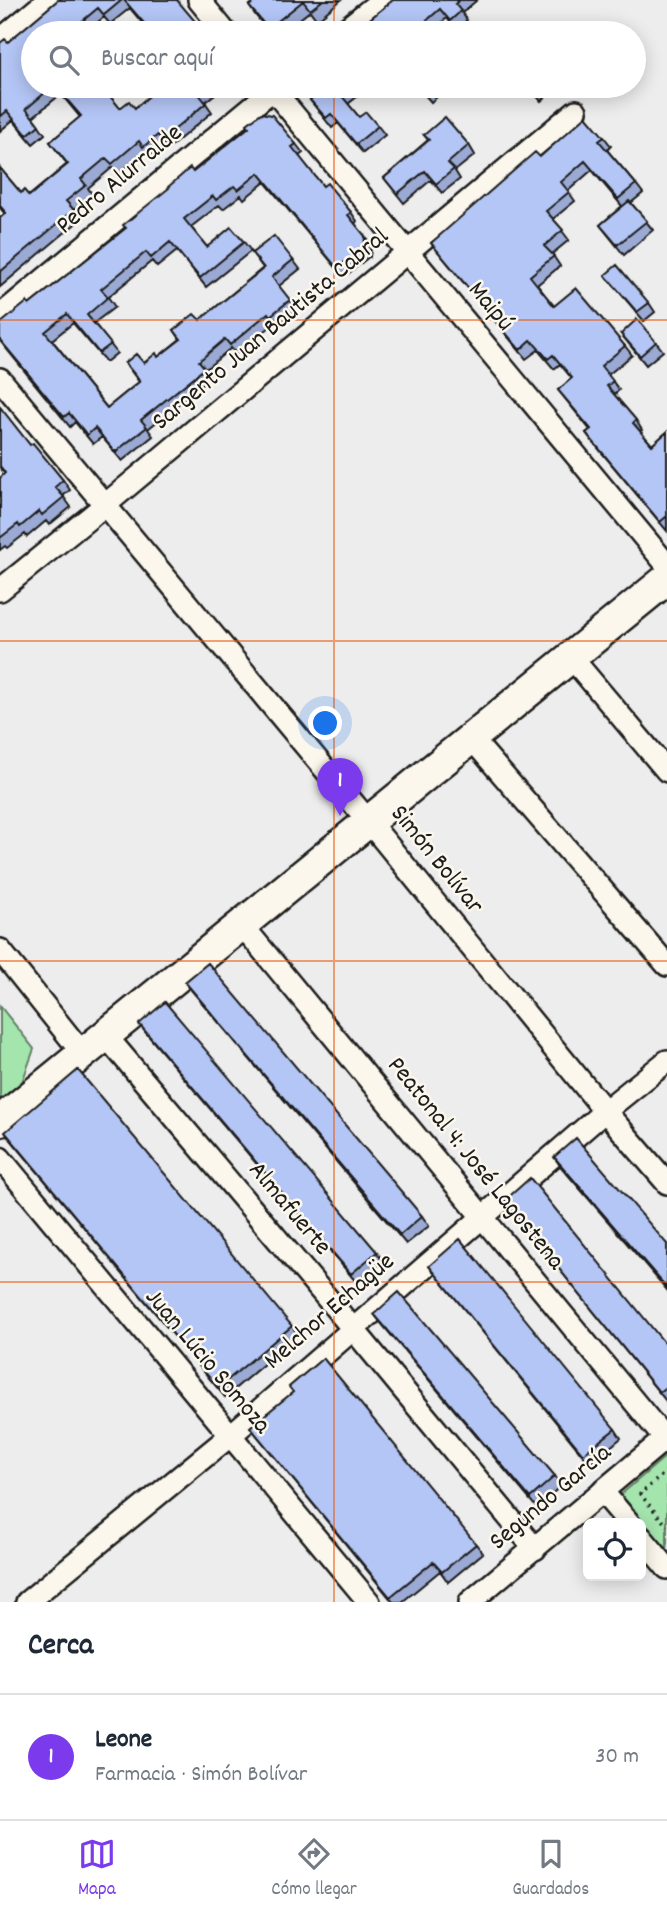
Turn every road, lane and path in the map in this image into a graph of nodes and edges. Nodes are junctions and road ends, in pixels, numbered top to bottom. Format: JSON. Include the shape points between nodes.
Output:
{"nodes":[{"id":1,"x":48,"y":0,"type":"edge"},
{"id":2,"x":199,"y":0,"type":"edge"},
{"id":3,"x":382,"y":0,"type":"edge"},
{"id":4,"x":23,"y":21,"type":"edge"},
{"id":5,"x":216,"y":21,"type":"edge"},
{"id":6,"x":356,"y":21,"type":"edge"},
{"id":7,"x":21,"y":22,"type":"edge"},
{"id":8,"x":0,"y":40,"type":"edge"},
{"id":9,"x":260,"y":98,"type":"edge"},
{"id":10,"x":282,"y":98,"type":"edge"},
{"id":11,"x":576,"y":111,"type":"dead end"},
{"id":12,"x":408,"y":252,"type":"junction"},
{"id":13,"x":0,"y":316,"type":"edge"},
{"id":14,"x":0,"y":379,"type":"edge"},
{"id":15,"x":106,"y":505,"type":"junction"},
{"id":16,"x":667,"y":565,"type":"edge"},
{"id":17,"x":667,"y":579,"type":"edge"},
{"id":18,"x":0,"y":590,"type":"edge"},
{"id":19,"x":571,"y":657,"type":"junction"},
{"id":20,"x":471,"y":738,"type":"junction"},
{"id":21,"x":667,"y":771,"type":"edge"},
{"id":22,"x":369,"y":822,"type":"junction"},
{"id":23,"x":242,"y":925,"type":"junction"},
{"id":24,"x":0,"y":950,"type":"edge"},
{"id":25,"x":667,"y":965,"type":"edge"},
{"id":26,"x":95,"y":1045,"type":"junction"},
{"id":27,"x":667,"y":1061,"type":"edge"},
{"id":28,"x":605,"y":1111,"type":"junction"},
{"id":29,"x":0,"y":1121,"type":"edge"},
{"id":30,"x":0,"y":1157,"type":"edge"},
{"id":31,"x":667,"y":1183,"type":"edge"},
{"id":32,"x":482,"y":1217,"type":"junction"},
{"id":33,"x":354,"y":1329,"type":"junction"},
{"id":34,"x":231,"y":1435,"type":"junction"},
{"id":35,"x":666,"y":1438,"type":"edge"},
{"id":36,"x":667,"y":1471,"type":"edge"},
{"id":37,"x":603,"y":1491,"type":"junction"},
{"id":38,"x":625,"y":1518,"type":"edge"},
{"id":39,"x":667,"y":1526,"type":"edge"},
{"id":40,"x":646,"y":1543,"type":"edge"},
{"id":41,"x":535,"y":1549,"type":"junction"},
{"id":42,"x":667,"y":1568,"type":"edge"},
{"id":43,"x":27,"y":1602,"type":"edge"},
{"id":44,"x":369,"y":1602,"type":"edge"},
{"id":45,"x":470,"y":1602,"type":"edge"}],
"edges":[{"from":1,"to":4,"type":"street"},
{"from":2,"to":5,"type":"street"},
{"from":3,"to":6,"type":"street"},
{"from":7,"to":8,"type":"street"},
{"from":9,"to":13,"type":"street","name":"Pedro Alurralde"},
{"from":10,"to":12,"type":"street","name":"Maipú"},
{"from":11,"to":12,"type":"street","name":"Sargento Juan Bautista Cabral"},
{"from":12,"to":15,"type":"street","name":"Sargento Juan Bautista Cabral"},
{"from":12,"to":16,"type":"street","name":"Maipú"},
{"from":14,"to":15,"type":"street","name":"Simón Bolívar"},
{"from":15,"to":18,"type":"street","name":"Sargento Juan Bautista Cabral"},
{"from":15,"to":22,"type":"street","name":"Simón Bolívar"},
{"from":17,"to":19,"type":"main road"},
{"from":19,"to":20,"type":"main road"},
{"from":19,"to":21,"type":"street"},
{"from":20,"to":22,"type":"main road"},
{"from":20,"to":25,"type":"street"},
{"from":22,"to":23,"type":"main road"},
{"from":22,"to":28,"type":"street","name":"Simón Bolívar"},
{"from":23,"to":26,"type":"main road"},
{"from":23,"to":32,"type":"street","name":"Peatonal 4: José Lagostena"},
{"from":24,"to":26,"type":"street","name":"Almafuerte"},
{"from":26,"to":29,"type":"main road"},
{"from":26,"to":33,"type":"street","name":"Almafuerte"},
{"from":27,"to":28,"type":"street","name":"Melchor Echagüe"},
{"from":28,"to":31,"type":"street","name":"Simón Bolívar"},
{"from":28,"to":32,"type":"street","name":"Melchor Echagüe"},
{"from":30,"to":34,"type":"street","name":"Juan Lúcio Somoza"},
{"from":32,"to":33,"type":"street","name":"Melchor Echagüe"},
{"from":32,"to":35,"type":"street","name":"Peatonal 4: José Lagostena"},
{"from":33,"to":34,"type":"street","name":"Melchor Echagüe"},
{"from":33,"to":41,"type":"street","name":"Almafuerte"},
{"from":34,"to":43,"type":"street","name":"Melchor Echagüe"},
{"from":34,"to":44,"type":"street","name":"Juan Lúcio Somoza"},
{"from":35,"to":37,"type":"street","name":"Segundo García"},
{"from":36,"to":39,"type":"path","via":[[639,1494]]},
{"from":37,"to":38,"type":"street"},
{"from":37,"to":41,"type":"street","name":"Segundo García"},
{"from":40,"to":42,"type":"street"},
{"from":41,"to":45,"type":"street","name":"Segundo García"}]}
